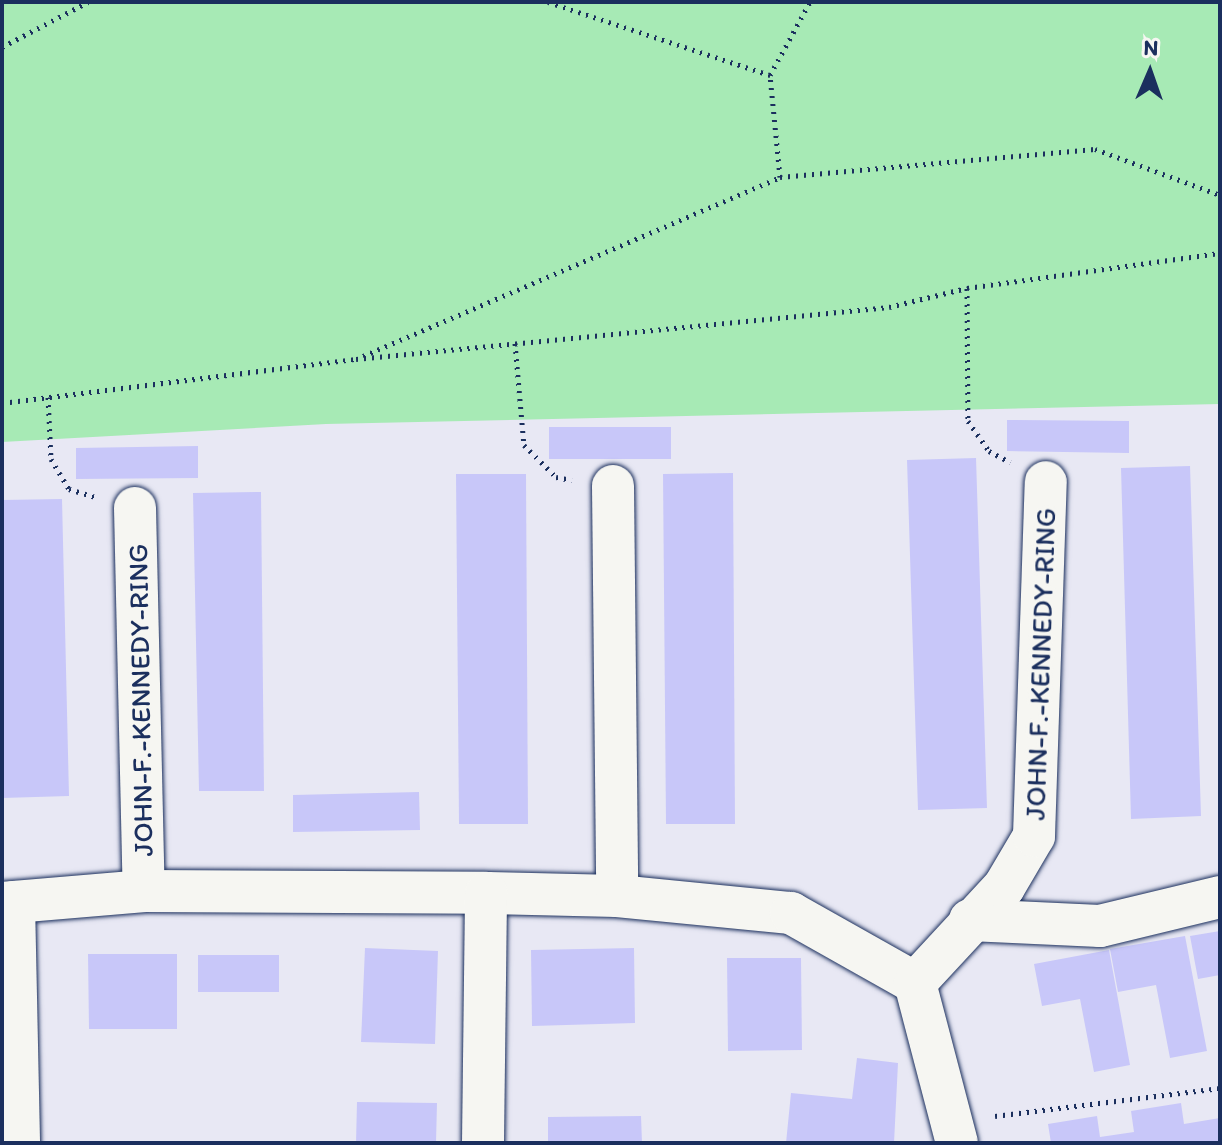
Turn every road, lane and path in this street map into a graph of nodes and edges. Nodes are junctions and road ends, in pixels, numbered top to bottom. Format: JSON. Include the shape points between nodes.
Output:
{"nodes":[{"id":1,"x":88,"y":2,"type":"edge"},
{"id":2,"x":548,"y":2,"type":"edge"},
{"id":3,"x":810,"y":2,"type":"edge"},
{"id":4,"x":2,"y":47,"type":"edge"},
{"id":5,"x":770,"y":75,"type":"junction"},
{"id":6,"x":780,"y":177,"type":"junction"},
{"id":7,"x":1220,"y":195,"type":"edge"},
{"id":8,"x":1220,"y":253,"type":"edge"},
{"id":9,"x":967,"y":288,"type":"junction"},
{"id":10,"x":515,"y":343,"type":"junction"},
{"id":11,"x":356,"y":359,"type":"junction"},
{"id":12,"x":48,"y":397,"type":"junction"},
{"id":13,"x":2,"y":403,"type":"edge"},
{"id":14,"x":1046,"y":482,"type":"joint"},
{"id":15,"x":613,"y":486,"type":"joint"},
{"id":16,"x":135,"y":508,"type":"joint"},
{"id":17,"x":144,"y":891,"type":"junction"},
{"id":18,"x":486,"y":893,"type":"junction"},
{"id":19,"x":617,"y":896,"type":"junction"},
{"id":20,"x":1220,"y":897,"type":"edge"},
{"id":21,"x":8,"y":902,"type":"edge"},
{"id":22,"x":970,"y":920,"type":"junction"},
{"id":23,"x":915,"y":983,"type":"junction"},
{"id":24,"x":1220,"y":1088,"type":"edge"},
{"id":25,"x":956,"y":1132,"type":"edge"},
{"id":26,"x":19,"y":1143,"type":"edge"},
{"id":27,"x":483,"y":1143,"type":"edge"}],
"edges":[{"from":1,"to":4,"type":"path"},
{"from":2,"to":5,"type":"path"},
{"from":3,"to":5,"type":"path"},
{"from":5,"to":6,"type":"path"},
{"from":6,"to":7,"type":"path","via":[[1095,149]]},
{"from":6,"to":11,"type":"path"},
{"from":8,"to":9,"type":"path"},
{"from":9,"to":10,"type":"path","via":[[889,307]]},
{"from":9,"to":14,"type":"path","via":[[968,421],[989,451]]},
{"from":10,"to":11,"type":"path"},
{"from":10,"to":15,"type":"path","via":[[524,445],[556,477]]},
{"from":11,"to":12,"type":"path"},
{"from":12,"to":13,"type":"path"},
{"from":12,"to":16,"type":"path","via":[[51,459],[69,489]]},
{"from":14,"to":22,"type":"street","name":"JOHN-F.-KENNEDY-RING","via":[[1034,836],[1004,887]]},
{"from":15,"to":19,"type":"street"},
{"from":16,"to":17,"type":"street","name":"JOHN-F.-KENNEDY-RING"},
{"from":17,"to":18,"type":"street","name":"JOHN-F.-KENNEDY-RING"},
{"from":17,"to":21,"type":"street","name":"JOHN-F.-KENNEDY-RING"},
{"from":18,"to":19,"type":"street","name":"JOHN-F.-KENNEDY-RING"},
{"from":18,"to":27,"type":"street"},
{"from":19,"to":23,"type":"street","name":"JOHN-F.-KENNEDY-RING","via":[[791,913]]},
{"from":20,"to":22,"type":"street","via":[[1100,926]]},
{"from":21,"to":26,"type":"street","name":"JOHN-F.-KENNEDY-RING"},
{"from":22,"to":23,"type":"street","name":"JOHN-F.-KENNEDY-RING"},
{"from":23,"to":25,"type":"street"},
{"from":24,"to":25,"type":"path"}]}
